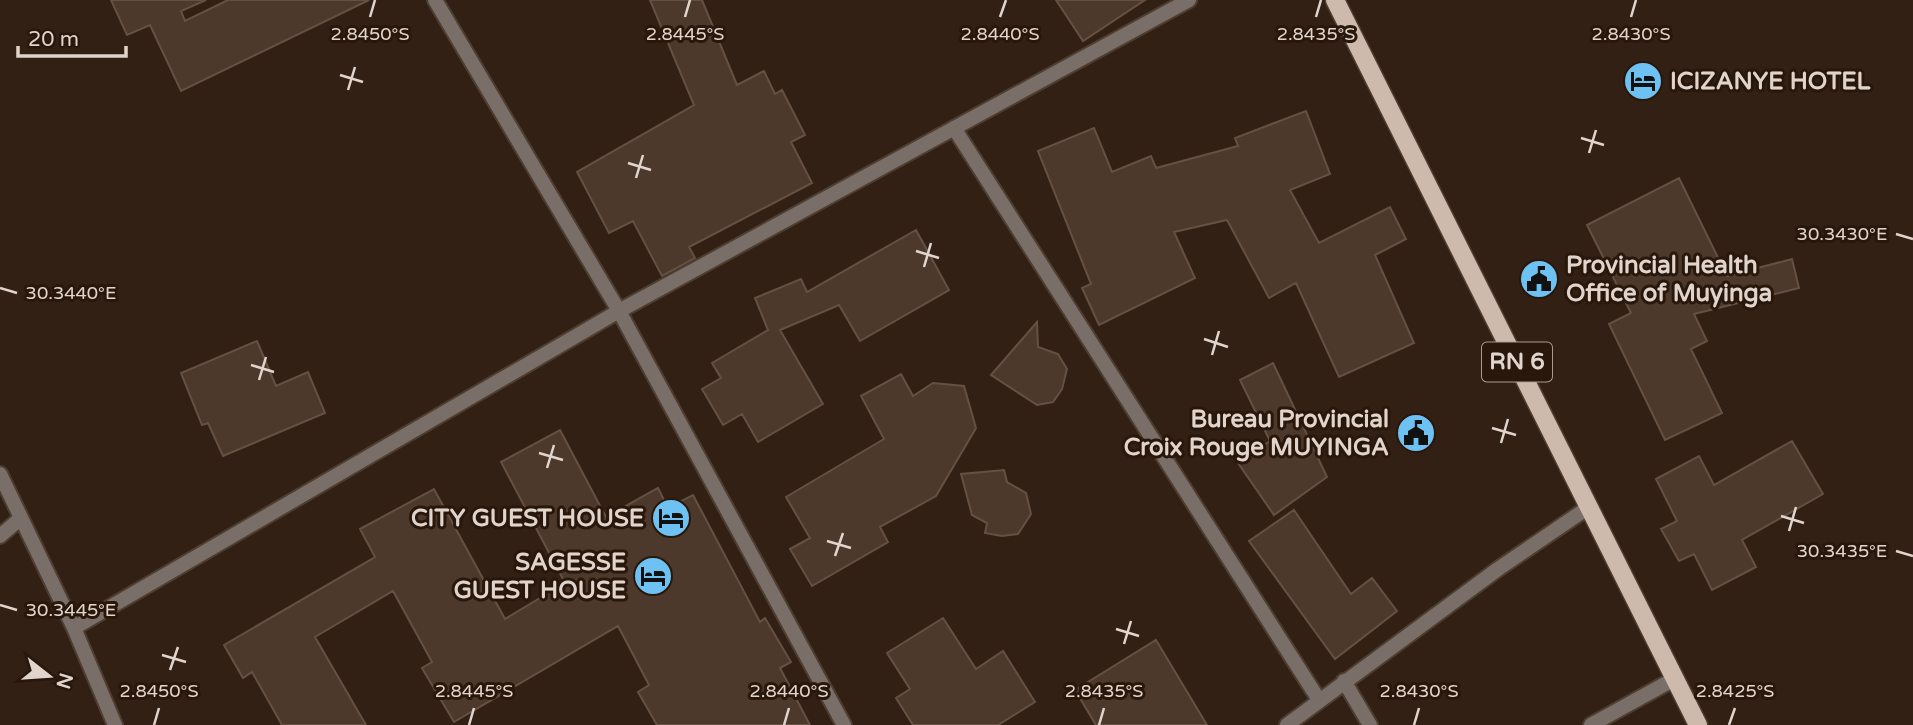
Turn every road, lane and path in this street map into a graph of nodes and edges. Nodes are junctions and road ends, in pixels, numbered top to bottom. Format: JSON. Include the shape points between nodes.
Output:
{"nodes":[{"id":1,"x":435,"y":0,"type":"edge"},
{"id":2,"x":1189,"y":0,"type":"edge"},
{"id":3,"x":1335,"y":0,"type":"edge"},
{"id":4,"x":954,"y":128,"type":"junction"},
{"id":5,"x":619,"y":311,"type":"junction"},
{"id":6,"x":0,"y":474,"type":"edge"},
{"id":7,"x":1589,"y":507,"type":"junction"},
{"id":8,"x":21,"y":518,"type":"junction"},
{"id":9,"x":0,"y":536,"type":"edge"},
{"id":10,"x":74,"y":628,"type":"junction"},
{"id":11,"x":1676,"y":678,"type":"junction"},
{"id":12,"x":1344,"y":681,"type":"junction"},
{"id":13,"x":1319,"y":700,"type":"junction"},
{"id":14,"x":115,"y":725,"type":"edge"},
{"id":15,"x":844,"y":725,"type":"edge"},
{"id":16,"x":1287,"y":725,"type":"edge"},
{"id":17,"x":1370,"y":725,"type":"edge"},
{"id":18,"x":1591,"y":725,"type":"edge"},
{"id":19,"x":1698,"y":725,"type":"edge"}],
"edges":[{"from":1,"to":5,"type":"street"},
{"from":2,"to":4,"type":"street"},
{"from":3,"to":7,"type":"main road","number":"RN 6"},
{"from":4,"to":5,"type":"street"},
{"from":4,"to":13,"type":"street"},
{"from":5,"to":10,"type":"street"},
{"from":5,"to":15,"type":"street"},
{"from":6,"to":8,"type":"street"},
{"from":7,"to":11,"type":"main road","number":"RN 6"},
{"from":7,"to":12,"type":"street"},
{"from":8,"to":9,"type":"street"},
{"from":8,"to":10,"type":"street"},
{"from":10,"to":14,"type":"street"},
{"from":11,"to":18,"type":"street"},
{"from":11,"to":19,"type":"main road","number":"RN 6"},
{"from":12,"to":13,"type":"street"},
{"from":12,"to":17,"type":"street"},
{"from":13,"to":16,"type":"street"}]}
